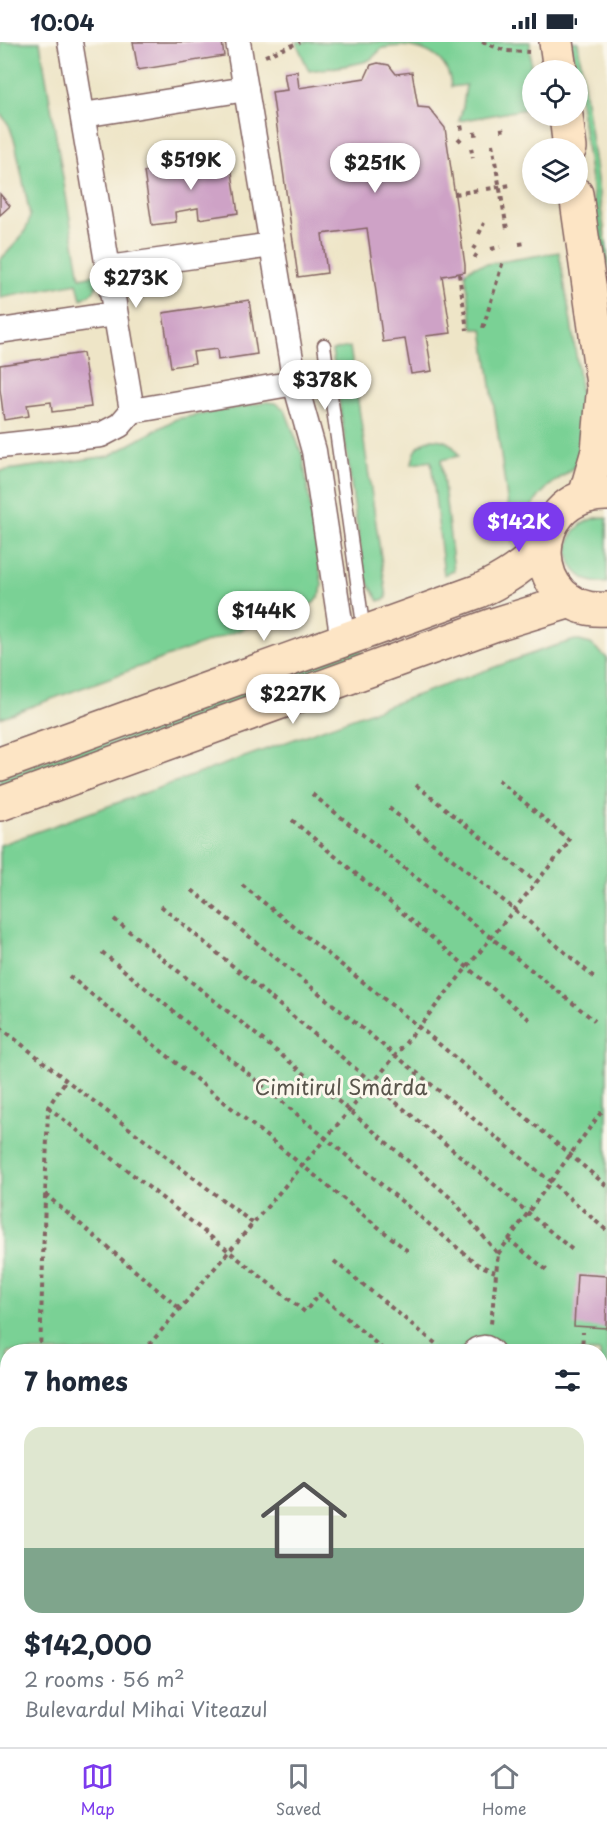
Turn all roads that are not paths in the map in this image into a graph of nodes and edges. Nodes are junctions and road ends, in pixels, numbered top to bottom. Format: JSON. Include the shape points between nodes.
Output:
{"nodes":[{"id":1,"x":70,"y":42,"type":"edge"},
{"id":2,"x":240,"y":52,"type":"edge"},
{"id":3,"x":246,"y":90,"type":"junction"},
{"id":4,"x":83,"y":115,"type":"junction"},
{"id":5,"x":577,"y":204,"type":"edge"},
{"id":6,"x":272,"y":246,"type":"junction"},
{"id":7,"x":108,"y":268,"type":"junction"},
{"id":8,"x":116,"y":314,"type":"junction"},
{"id":9,"x":0,"y":331,"type":"edge"},
{"id":10,"x":324,"y":345,"type":"dead end"},
{"id":11,"x":295,"y":383,"type":"junction"},
{"id":12,"x":605,"y":404,"type":"edge"},
{"id":13,"x":132,"y":411,"type":"junction"},
{"id":14,"x":0,"y":446,"type":"edge"},
{"id":15,"x":596,"y":495,"type":"edge"},
{"id":16,"x":544,"y":545,"type":"junction"},
{"id":17,"x":588,"y":606,"type":"edge"},
{"id":18,"x":607,"y":634,"type":"edge"},
{"id":19,"x":354,"y":637,"type":"junction"},
{"id":20,"x":0,"y":764,"type":"edge"},
{"id":21,"x":0,"y":804,"type":"edge"}],
"edges":[{"from":1,"to":4,"type":"street"},
{"from":2,"to":3,"type":"street"},
{"from":3,"to":4,"type":"street"},
{"from":3,"to":6,"type":"street"},
{"from":4,"to":7,"type":"street"},
{"from":5,"to":12,"type":"main road"},
{"from":6,"to":7,"type":"street"},
{"from":6,"to":11,"type":"street"},
{"from":7,"to":8,"type":"street"},
{"from":8,"to":9,"type":"street"},
{"from":8,"to":13,"type":"street"},
{"from":10,"to":19,"type":"lane"},
{"from":11,"to":13,"type":"street"},
{"from":11,"to":19,"type":"street","via":[[314,451]]},
{"from":12,"to":15,"type":"main road"},
{"from":13,"to":14,"type":"street","via":[[120,425],[101,435]]},
{"from":15,"to":16,"type":"main road","via":[[570,504],[558,515]]},
{"from":16,"to":17,"type":"main road","via":[[550,577],[559,591]]},
{"from":16,"to":19,"type":"main road","via":[[501,581]]},
{"from":17,"to":18,"type":"main road"},
{"from":17,"to":21,"type":"main road","via":[[493,625]]},
{"from":19,"to":20,"type":"main road"}]}
